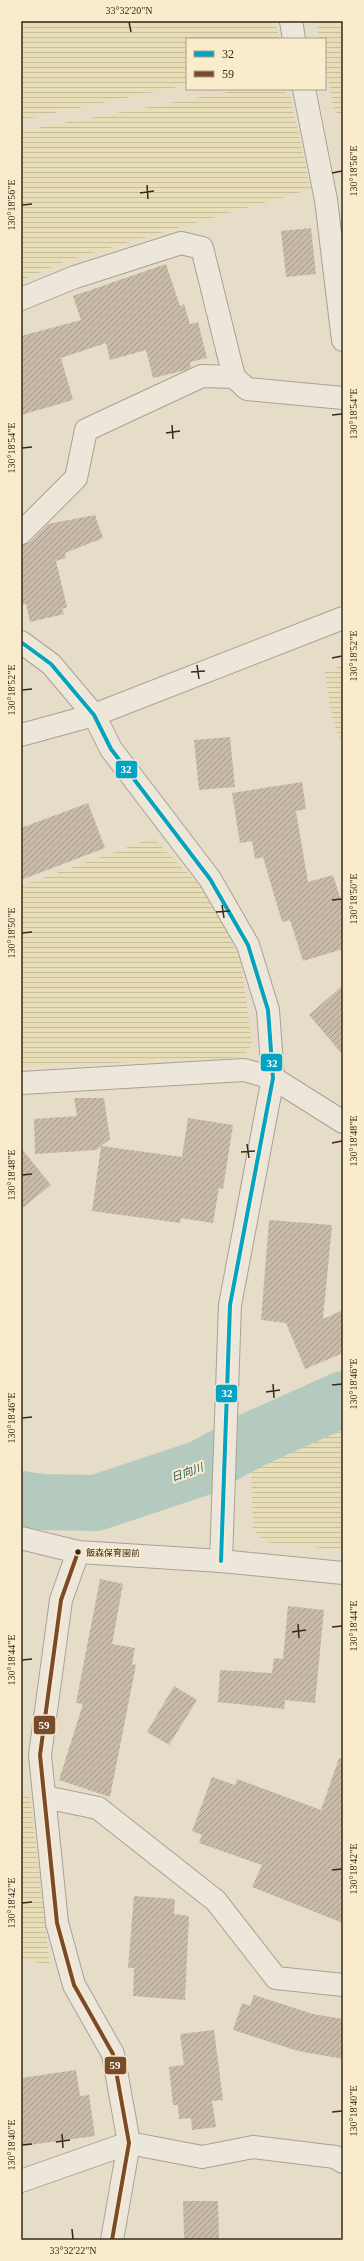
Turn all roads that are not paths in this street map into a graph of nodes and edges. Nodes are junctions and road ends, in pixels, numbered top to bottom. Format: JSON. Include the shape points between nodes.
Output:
{"nodes":[{"id":1,"x":291,"y":21,"type":"edge"},
{"id":2,"x":294,"y":38,"type":"edge"},
{"id":3,"x":304,"y":90,"type":"edge"},
{"id":4,"x":21,"y":299,"type":"edge"},
{"id":5,"x":343,"y":340,"type":"edge"},
{"id":6,"x":234,"y":377,"type":"junction"},
{"id":7,"x":343,"y":398,"type":"edge"},
{"id":8,"x":21,"y":533,"type":"edge"},
{"id":9,"x":343,"y":618,"type":"edge"},
{"id":10,"x":21,"y":642,"type":"edge"},
{"id":11,"x":94,"y":715,"type":"junction"},
{"id":12,"x":21,"y":735,"type":"edge"},
{"id":13,"x":273,"y":1078,"type":"junction"},
{"id":14,"x":21,"y":1083,"type":"edge"},
{"id":15,"x":343,"y":1122,"type":"edge"},
{"id":16,"x":21,"y":1538,"type":"edge"},
{"id":17,"x":78,"y":1552,"type":"junction"},
{"id":18,"x":221,"y":1561,"type":"junction"},
{"id":19,"x":343,"y":1573,"type":"edge"},
{"id":20,"x":46,"y":1797,"type":"junction"},
{"id":21,"x":343,"y":1985,"type":"edge"},
{"id":22,"x":129,"y":2143,"type":"junction"},
{"id":23,"x":343,"y":2162,"type":"edge"},
{"id":24,"x":21,"y":2181,"type":"edge"},
{"id":25,"x":112,"y":2240,"type":"edge"}],
"edges":[{"from":1,"to":2,"type":"street"},
{"from":3,"to":5,"type":"street","via":[[326,200]]},
{"from":4,"to":6,"type":"street","via":[[181,243],[202,248]]},
{"from":6,"to":7,"type":"street","via":[[247,389]]},
{"from":6,"to":8,"type":"street","via":[[202,376],[86,430],[76,478]]},
{"from":9,"to":11,"type":"street"},
{"from":10,"to":11,"type":"street","via":[[51,664]]},
{"from":11,"to":12,"type":"street"},
{"from":11,"to":13,"type":"street","via":[[111,749],[210,879],[248,945],[268,1010]]},
{"from":13,"to":14,"type":"street","via":[[244,1070]]},
{"from":13,"to":15,"type":"street"},
{"from":13,"to":18,"type":"street","via":[[230,1305]]},
{"from":16,"to":17,"type":"street"},
{"from":17,"to":18,"type":"street"},
{"from":17,"to":20,"type":"street","via":[[61,1600],[54,1646],[40,1755]]},
{"from":18,"to":19,"type":"street"},
{"from":20,"to":21,"type":"street","via":[[98,1808],[216,1901],[276,1978]]},
{"from":20,"to":22,"type":"street","via":[[57,1923],[74,1985],[113,2054]]},
{"from":22,"to":23,"type":"street","via":[[202,2157],[253,2147],[335,2157]]},
{"from":22,"to":24,"type":"street"},
{"from":22,"to":25,"type":"street"}]}
